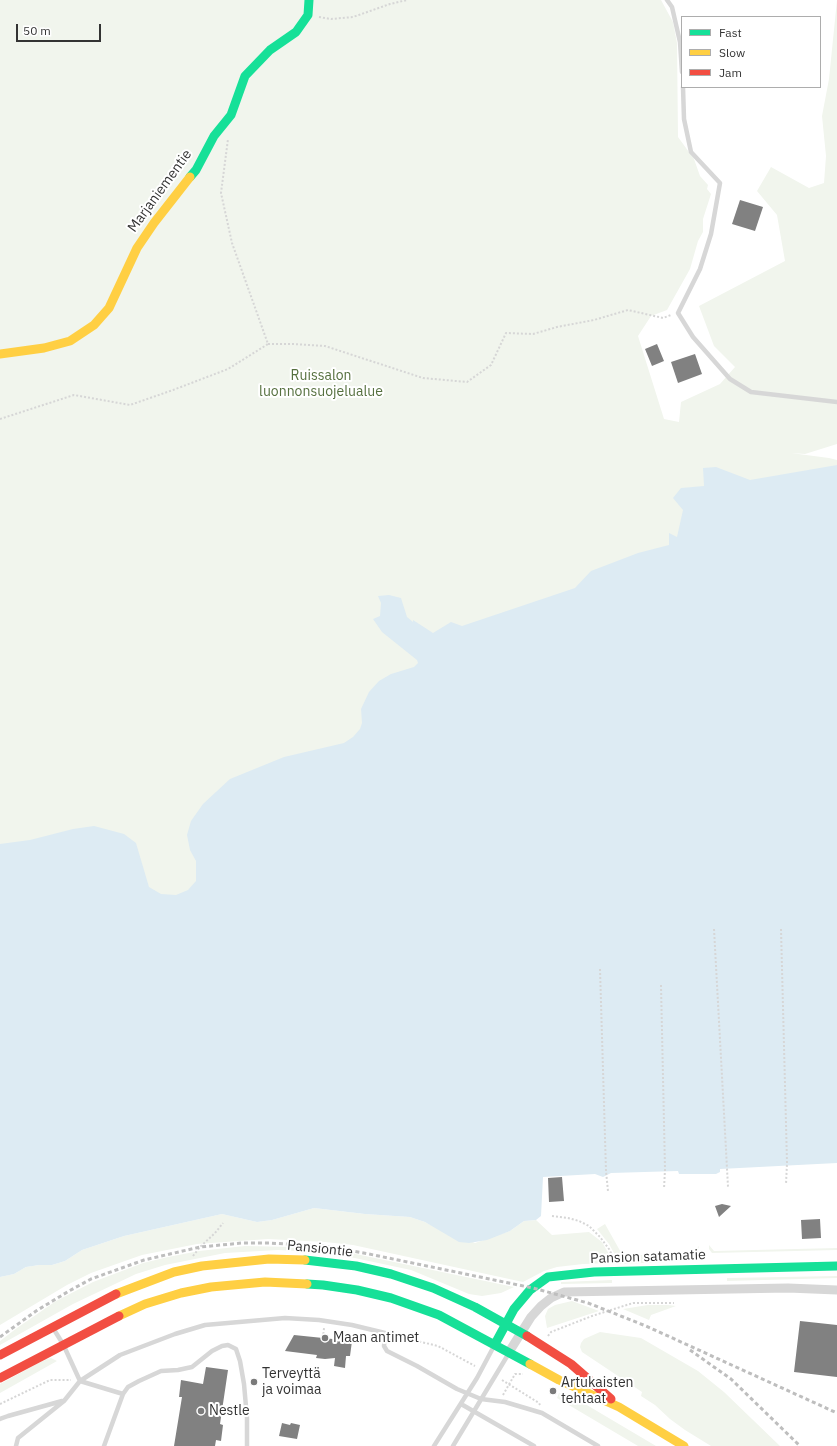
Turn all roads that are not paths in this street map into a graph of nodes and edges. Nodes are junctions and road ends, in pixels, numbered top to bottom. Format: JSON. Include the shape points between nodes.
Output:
{"nodes":[{"id":1,"x":309,"y":0,"type":"edge"},
{"id":2,"x":667,"y":0,"type":"edge"},
{"id":3,"x":681,"y":57,"type":"edge"},
{"id":4,"x":683,"y":88,"type":"edge"},
{"id":5,"x":0,"y":354,"type":"edge"},
{"id":6,"x":837,"y":402,"type":"edge"},
{"id":7,"x":837,"y":1266,"type":"edge"},
{"id":8,"x":837,"y":1290,"type":"edge"},
{"id":9,"x":506,"y":1323,"type":"junction"},
{"id":10,"x":53,"y":1328,"type":"junction"},
{"id":11,"x":521,"y":1332,"type":"junction"},
{"id":12,"x":62,"y":1344,"type":"junction"},
{"id":13,"x":494,"y":1344,"type":"junction"},
{"id":14,"x":509,"y":1352,"type":"junction"},
{"id":15,"x":0,"y":1356,"type":"edge"},
{"id":16,"x":0,"y":1378,"type":"edge"},
{"id":17,"x":80,"y":1381,"type":"junction"},
{"id":18,"x":468,"y":1393,"type":"junction"},
{"id":19,"x":123,"y":1394,"type":"junction"},
{"id":20,"x":481,"y":1399,"type":"junction"},
{"id":21,"x":64,"y":1401,"type":"junction"},
{"id":22,"x":461,"y":1404,"type":"junction"},
{"id":23,"x":619,"y":1407,"type":"junction"},
{"id":24,"x":474,"y":1411,"type":"junction"},
{"id":25,"x":0,"y":1419,"type":"edge"},
{"id":26,"x":16,"y":1446,"type":"edge"},
{"id":27,"x":104,"y":1446,"type":"edge"},
{"id":28,"x":247,"y":1446,"type":"edge"},
{"id":29,"x":434,"y":1446,"type":"edge"},
{"id":30,"x":454,"y":1446,"type":"edge"},
{"id":31,"x":534,"y":1446,"type":"edge"},
{"id":32,"x":598,"y":1446,"type":"edge"},
{"id":33,"x":684,"y":1446,"type":"edge"}],
"edges":[{"from":1,"to":5,"type":"street","name":"Marjaniementie","via":[[308,15],[296,32],[270,50],[245,76],[231,115],[214,136],[196,170],[137,248],[109,308],[94,325],[70,341],[44,348]]},
{"from":2,"to":3,"type":"lane","via":[[672,7]]},
{"from":4,"to":6,"type":"lane","via":[[684,119],[691,152],[720,183],[711,234],[700,270],[678,313],[693,337],[730,379],[751,392]]},
{"from":7,"to":9,"type":"street","name":"Pansion satamatie","via":[[616,1271],[548,1277],[527,1294]]},
{"from":8,"to":11,"type":"street","via":[[788,1288],[564,1292],[541,1306]]},
{"from":9,"to":10,"type":"street","name":"Pansiontie","via":[[433,1288],[391,1274],[356,1266],[275,1259],[231,1262],[168,1274],[124,1290]]},
{"from":9,"to":11,"type":"street","name":"Pansiontie"},
{"from":9,"to":13,"type":"street","name":"Pansion satamatie"},
{"from":10,"to":12,"type":"lane"},
{"from":10,"to":15,"type":"street","name":"Pansiontie"},
{"from":11,"to":14,"type":"street"},
{"from":11,"to":23,"type":"street","name":"Pansiontie","via":[[571,1364]]},
{"from":12,"to":13,"type":"street","name":"Pansiontie","via":[[145,1304],[181,1293],[211,1287],[265,1282],[323,1285],[391,1298],[439,1315]]},
{"from":12,"to":16,"type":"street","name":"Pansiontie"},
{"from":12,"to":17,"type":"lane"},
{"from":13,"to":14,"type":"street","name":"Pansiontie"},
{"from":13,"to":18,"type":"lane"},
{"from":14,"to":20,"type":"lane"},
{"from":14,"to":23,"type":"street","name":"Pansiontie","via":[[559,1380]]},
{"from":17,"to":18,"type":"lane","via":[[120,1356],[205,1325],[292,1318],[325,1320],[385,1333],[384,1346],[387,1351]]},
{"from":17,"to":19,"type":"lane"},
{"from":17,"to":21,"type":"lane"},
{"from":18,"to":20,"type":"lane"},
{"from":18,"to":22,"type":"lane"},
{"from":19,"to":27,"type":"lane"},
{"from":19,"to":28,"type":"lane","via":[[128,1387],[139,1381],[161,1371],[192,1367],[212,1351],[228,1345],[236,1349],[240,1361],[247,1418]]},
{"from":20,"to":24,"type":"lane"},
{"from":20,"to":32,"type":"lane","via":[[505,1402],[542,1413]]},
{"from":21,"to":25,"type":"lane"},
{"from":21,"to":26,"type":"lane","via":[[18,1438]]},
{"from":22,"to":24,"type":"lane"},
{"from":22,"to":29,"type":"lane"},
{"from":23,"to":33,"type":"street","name":"Pansiontie"},
{"from":24,"to":30,"type":"lane"},
{"from":24,"to":31,"type":"lane"}]}
